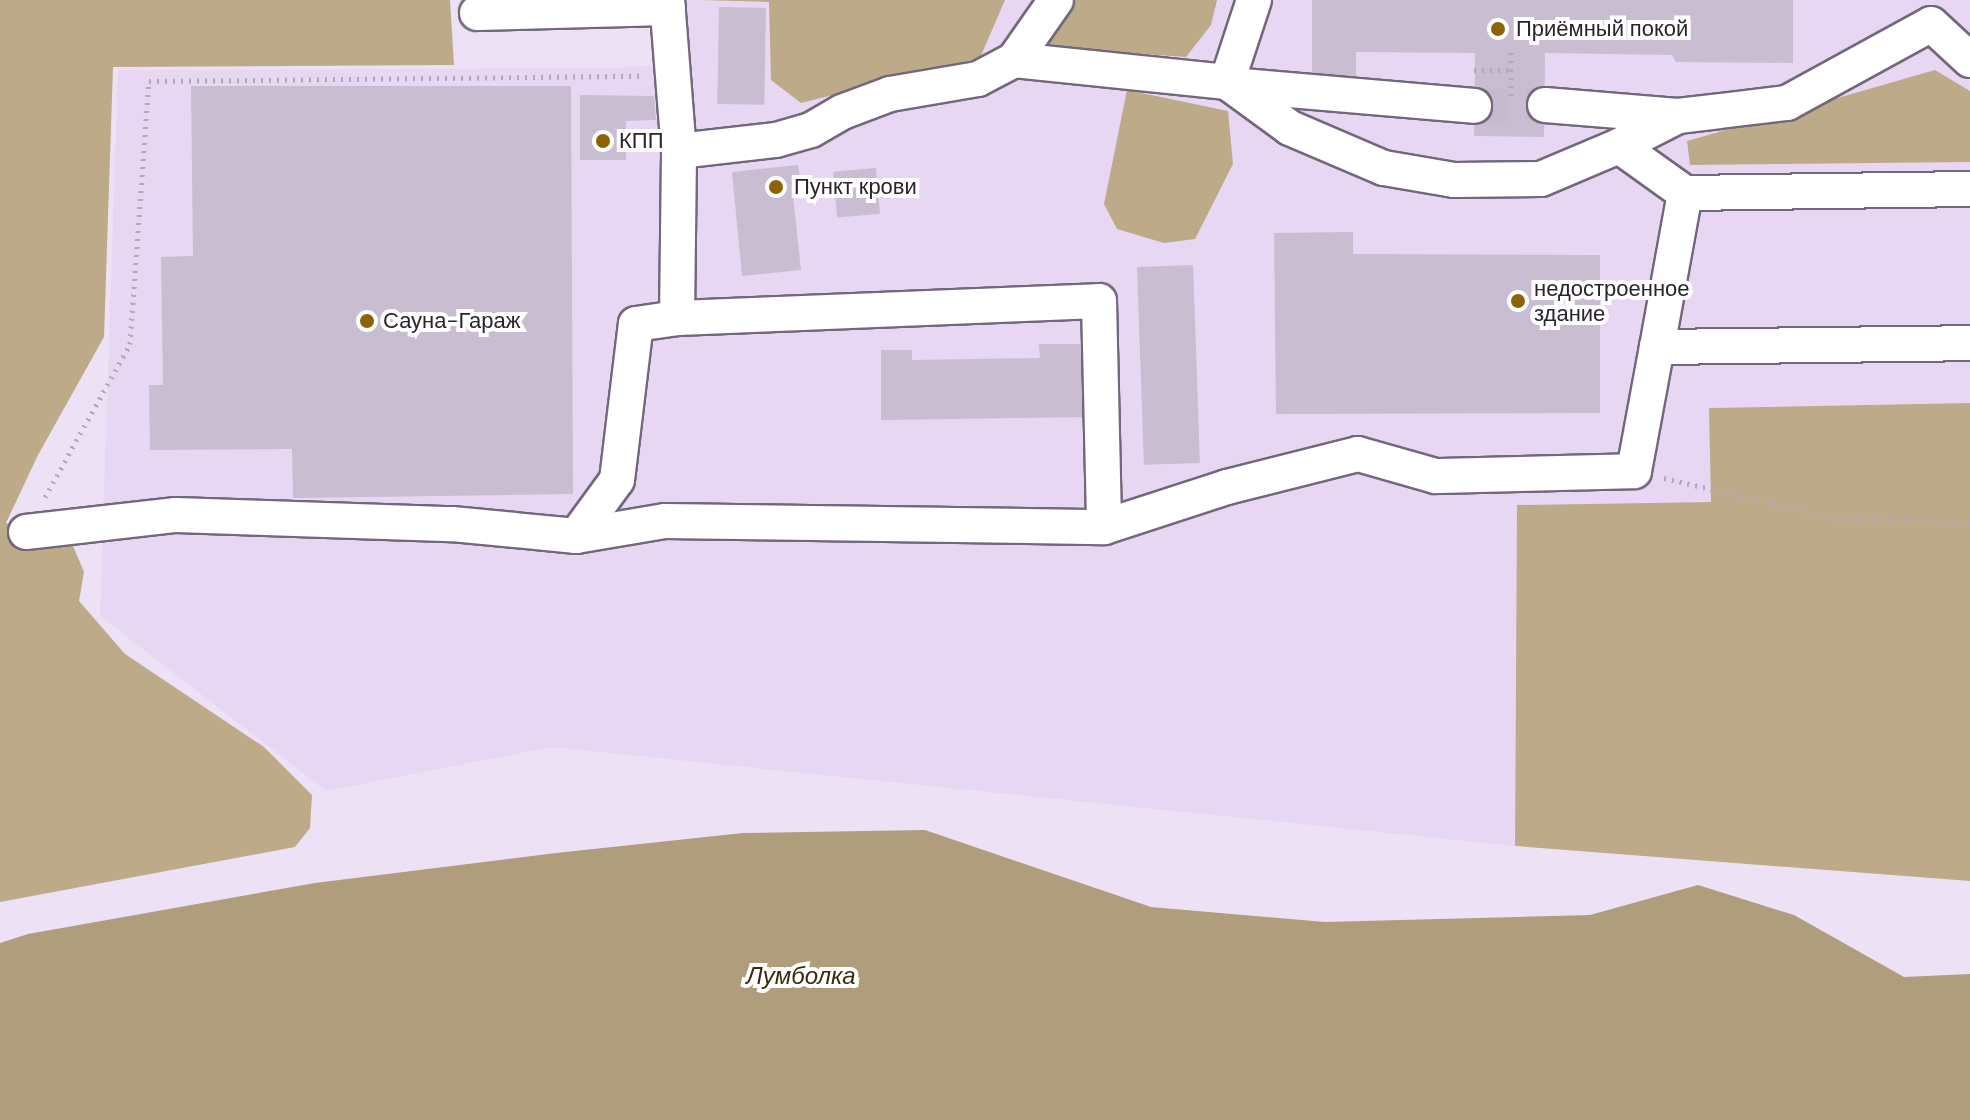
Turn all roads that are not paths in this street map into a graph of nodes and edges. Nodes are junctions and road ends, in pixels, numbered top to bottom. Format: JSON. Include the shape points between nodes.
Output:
{"nodes":[{"id":1,"x":1056,"y":0,"type":"edge"},
{"id":2,"x":1254,"y":0,"type":"edge"},
{"id":3,"x":668,"y":4,"type":"edge"},
{"id":4,"x":1927,"y":12,"type":"edge"},
{"id":5,"x":477,"y":13,"type":"dead end"},
{"id":6,"x":1014,"y":60,"type":"junction"},
{"id":7,"x":1970,"y":60,"type":"edge"},
{"id":8,"x":1229,"y":83,"type":"junction"},
{"id":9,"x":1528,"y":105,"type":"tunnel mouth"},
{"id":10,"x":1474,"y":106,"type":"tunnel mouth"},
{"id":11,"x":1678,"y":116,"type":"junction"},
{"id":12,"x":1619,"y":146,"type":"junction"},
{"id":13,"x":679,"y":151,"type":"junction"},
{"id":14,"x":1970,"y":189,"type":"edge"},
{"id":15,"x":1685,"y":193,"type":"junction"},
{"id":16,"x":677,"y":318,"type":"junction"},
{"id":17,"x":1970,"y":343,"type":"edge"},
{"id":18,"x":1657,"y":347,"type":"junction"},
{"id":19,"x":1104,"y":527,"type":"junction"},
{"id":20,"x":26,"y":532,"type":"road end"},
{"id":21,"x":576,"y":536,"type":"junction"}],
"edges":[{"from":1,"to":6,"type":"lane"},
{"from":2,"to":8,"type":"lane"},
{"from":3,"to":5,"type":"lane"},
{"from":3,"to":13,"type":"lane"},
{"from":4,"to":7,"type":"lane"},
{"from":4,"to":11,"type":"lane","via":[[1787,103]]},
{"from":6,"to":8,"type":"lane"},
{"from":6,"to":13,"type":"lane","via":[[978,79],[890,94],[776,140]]},
{"from":8,"to":10,"type":"lane"},
{"from":8,"to":12,"type":"lane","via":[[1304,134],[1384,168],[1454,180],[1541,179]]},
{"from":9,"to":11,"type":"lane"},
{"from":11,"to":12,"type":"lane"},
{"from":12,"to":15,"type":"lane"},
{"from":13,"to":16,"type":"lane"},
{"from":14,"to":15,"type":"lane"},
{"from":15,"to":18,"type":"lane"},
{"from":16,"to":19,"type":"lane","via":[[1099,301]]},
{"from":16,"to":21,"type":"lane","via":[[636,324],[617,480]]},
{"from":17,"to":18,"type":"lane"},
{"from":18,"to":19,"type":"lane","via":[[1634,471],[1436,476],[1358,454],[1227,487]]},
{"from":19,"to":21,"type":"lane","via":[[665,521]]},
{"from":20,"to":21,"type":"lane","via":[[176,515],[452,524]]}]}
